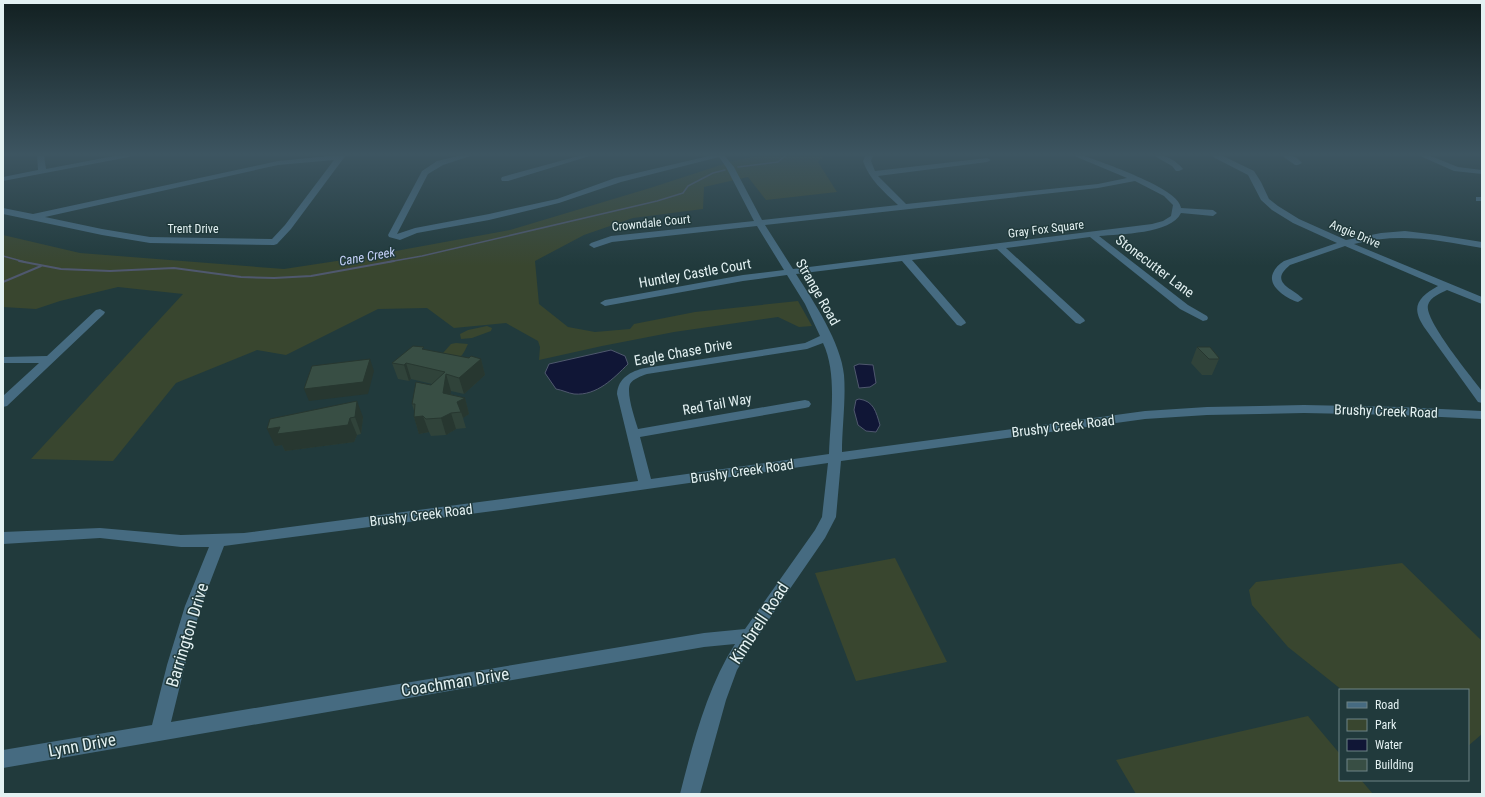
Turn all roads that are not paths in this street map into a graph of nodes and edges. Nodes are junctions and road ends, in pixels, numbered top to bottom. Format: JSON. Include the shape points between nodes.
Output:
{"nodes":[{"id":1,"x":146,"y":192,"type":"edge"},
{"id":2,"x":314,"y":192,"type":"edge"},
{"id":3,"x":414,"y":192,"type":"edge"},
{"id":4,"x":584,"y":192,"type":"edge"},
{"id":5,"x":744,"y":192,"type":"edge"},
{"id":6,"x":890,"y":192,"type":"edge"},
{"id":7,"x":1041,"y":192,"type":"edge"},
{"id":8,"x":1163,"y":192,"type":"edge"},
{"id":9,"x":1261,"y":192,"type":"edge"},
{"id":10,"x":904,"y":207,"type":"junction"},
{"id":11,"x":1178,"y":210,"type":"junction"},
{"id":12,"x":3,"y":211,"type":"edge"},
{"id":13,"x":1213,"y":213,"type":"dead end"},
{"id":14,"x":33,"y":217,"type":"junction"},
{"id":15,"x":760,"y":223,"type":"junction"},
{"id":16,"x":1092,"y":235,"type":"junction"},
{"id":17,"x":1347,"y":244,"type":"junction"},
{"id":18,"x":1482,"y":244,"type":"edge"},
{"id":19,"x":594,"y":246,"type":"dead end"},
{"id":20,"x":1000,"y":247,"type":"junction"},
{"id":21,"x":905,"y":258,"type":"junction"},
{"id":22,"x":790,"y":272,"type":"junction"},
{"id":23,"x":1446,"y":286,"type":"junction"},
{"id":24,"x":1298,"y":299,"type":"dead end"},
{"id":25,"x":1482,"y":301,"type":"edge"},
{"id":26,"x":605,"y":303,"type":"dead end"},
{"id":27,"x":100,"y":312,"type":"dead end"},
{"id":28,"x":1203,"y":318,"type":"dead end"},
{"id":29,"x":1080,"y":321,"type":"dead end"},
{"id":30,"x":961,"y":324,"type":"dead end"},
{"id":31,"x":826,"y":336,"type":"junction"},
{"id":32,"x":807,"y":346,"type":"junction"},
{"id":33,"x":834,"y":354,"type":"junction"},
{"id":34,"x":52,"y":358,"type":"junction"},
{"id":35,"x":3,"y":360,"type":"edge"},
{"id":36,"x":1482,"y":399,"type":"edge"},
{"id":37,"x":3,"y":403,"type":"edge"},
{"id":38,"x":805,"y":404,"type":"dead end"},
{"id":39,"x":1482,"y":415,"type":"edge"},
{"id":40,"x":633,"y":434,"type":"junction"},
{"id":41,"x":835,"y":459,"type":"junction"},
{"id":42,"x":646,"y":485,"type":"junction"},
{"id":43,"x":3,"y":538,"type":"edge"},
{"id":44,"x":219,"y":541,"type":"junction"},
{"id":45,"x":750,"y":635,"type":"junction"},
{"id":46,"x":160,"y":731,"type":"junction"},
{"id":47,"x":3,"y":759,"type":"edge"},
{"id":48,"x":690,"y":794,"type":"edge"}],
"edges":[{"from":1,"to":14,"type":"street"},
{"from":2,"to":14,"type":"street","name":"Trent Drive","via":[[274,242],[150,240]]},
{"from":3,"to":4,"type":"street","via":[[392,235],[394,236],[559,201]]},
{"from":5,"to":15,"type":"street","name":"Strange Road"},
{"from":6,"to":10,"type":"street"},
{"from":7,"to":10,"type":"street","name":"Crowndale Court"},
{"from":8,"to":11,"type":"street","via":[[1176,202]]},
{"from":9,"to":17,"type":"street","name":"Angie Drive","via":[[1275,208]]},
{"from":10,"to":15,"type":"street","name":"Crowndale Court"},
{"from":11,"to":13,"type":"street"},
{"from":11,"to":16,"type":"street","name":"Gray Fox Square","via":[[1175,217],[1162,225]]},
{"from":12,"to":14,"type":"street","name":"Trent Drive"},
{"from":15,"to":19,"type":"street","name":"Crowndale Court","via":[[611,239]]},
{"from":15,"to":22,"type":"street","name":"Strange Road"},
{"from":16,"to":20,"type":"street","name":"Gray Fox Square"},
{"from":16,"to":28,"type":"street","name":"Stonecutter Lane","via":[[1184,307]]},
{"from":17,"to":18,"type":"street","via":[[1377,236],[1401,234]]},
{"from":17,"to":23,"type":"street","name":"Angie Drive"},
{"from":17,"to":24,"type":"street","via":[[1287,263],[1280,268],[1276,275],[1277,281],[1284,291]]},
{"from":20,"to":21,"type":"street","name":"Gray Fox Square"},
{"from":20,"to":29,"type":"street"},
{"from":21,"to":22,"type":"street","name":"Gray Fox Square"},
{"from":21,"to":30,"type":"street"},
{"from":22,"to":26,"type":"street","name":"Huntley Castle Court"},
{"from":22,"to":31,"type":"street","name":"Strange Road"},
{"from":23,"to":25,"type":"street","name":"Angie Drive"},
{"from":23,"to":36,"type":"street","via":[[1425,299],[1422,306],[1423,314],[1428,325]]},
{"from":27,"to":34,"type":"street"},
{"from":31,"to":32,"type":"street","name":"Eagle Chase Drive"},
{"from":31,"to":33,"type":"street","name":"Strange Road"},
{"from":32,"to":33,"type":"street","name":"Eagle Chase Drive","via":[[821,348]]},
{"from":32,"to":40,"type":"street","name":"Eagle Chase Drive","via":[[637,373],[622,387]]},
{"from":33,"to":41,"type":"street","name":"Strange Road","via":[[838,375]]},
{"from":34,"to":35,"type":"street"},
{"from":34,"to":37,"type":"street"},
{"from":38,"to":40,"type":"street","name":"Red Tail Way"},
{"from":39,"to":41,"type":"street","name":"Brushy Creek Road","via":[[1304,409],[1199,411],[1043,428]]},
{"from":40,"to":42,"type":"street","name":"Eagle Chase Drive"},
{"from":41,"to":42,"type":"street","name":"Brushy Creek Road"},
{"from":41,"to":45,"type":"street","name":"Kimbrell Road","via":[[829,517]]},
{"from":42,"to":44,"type":"street","name":"Brushy Creek Road"},
{"from":43,"to":44,"type":"street","name":"Brushy Creek Road","via":[[100,533],[181,541]]},
{"from":44,"to":46,"type":"street","name":"Barrington Drive","via":[[193,606]]},
{"from":45,"to":46,"type":"street","name":"Coachman Drive","via":[[704,640]]},
{"from":45,"to":48,"type":"street","name":"Kimbrell Road","via":[[724,680]]},
{"from":46,"to":47,"type":"street","name":"Lynn Drive"}]}
